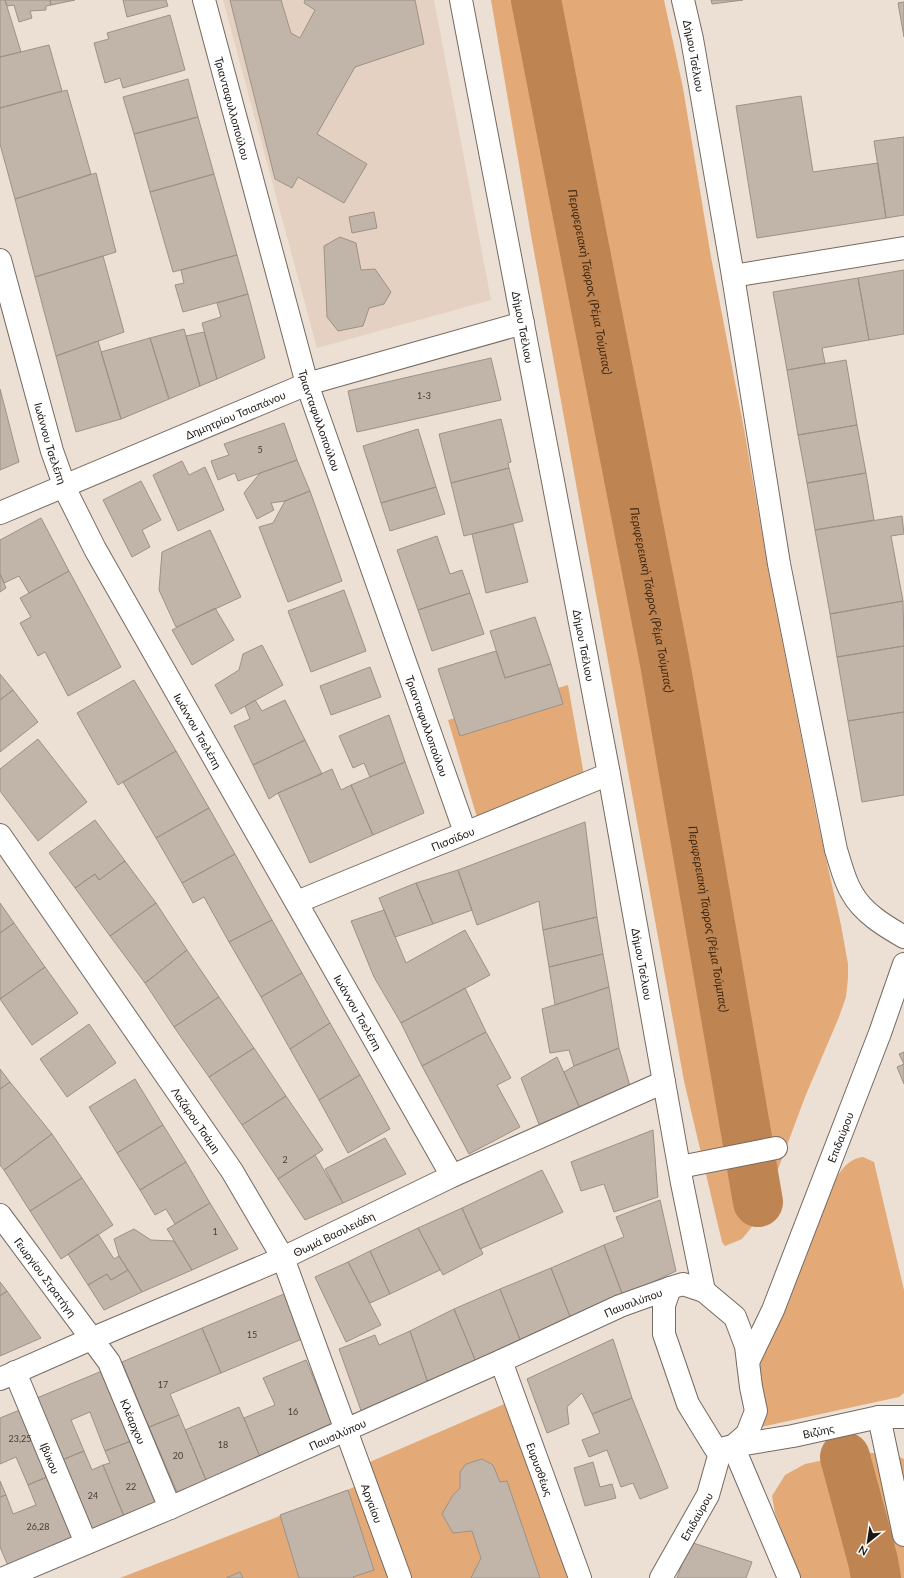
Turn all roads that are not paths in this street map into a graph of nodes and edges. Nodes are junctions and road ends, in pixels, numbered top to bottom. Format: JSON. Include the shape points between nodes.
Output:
{"nodes":[{"id":1,"x":204,"y":0,"type":"edge"},
{"id":2,"x":461,"y":0,"type":"edge"},
{"id":3,"x":683,"y":0,"type":"edge"},
{"id":4,"x":904,"y":248,"type":"edge"},
{"id":5,"x":0,"y":260,"type":"edge"},
{"id":6,"x":733,"y":276,"type":"junction"},
{"id":7,"x":523,"y":323,"type":"junction"},
{"id":8,"x":307,"y":384,"type":"junction"},
{"id":9,"x":65,"y":486,"type":"junction"},
{"id":10,"x":0,"y":513,"type":"edge"},
{"id":11,"x":609,"y":774,"type":"junction"},
{"id":12,"x":465,"y":832,"type":"junction"},
{"id":13,"x":0,"y":835,"type":"edge"},
{"id":14,"x":297,"y":902,"type":"junction"},
{"id":15,"x":904,"y":937,"type":"edge"},
{"id":16,"x":904,"y":964,"type":"edge"},
{"id":17,"x":664,"y":1082,"type":"junction"},
{"id":18,"x":776,"y":1148,"type":"dead end"},
{"id":19,"x":680,"y":1167,"type":"junction"},
{"id":20,"x":452,"y":1176,"type":"junction"},
{"id":21,"x":0,"y":1215,"type":"edge"},
{"id":22,"x":284,"y":1258,"type":"junction"},
{"id":23,"x":670,"y":1288,"type":"junction"},
{"id":24,"x":704,"y":1291,"type":"junction"},
{"id":25,"x":773,"y":1310,"type":"junction"},
{"id":26,"x":737,"y":1322,"type":"junction"},
{"id":27,"x":91,"y":1339,"type":"junction"},
{"id":28,"x":501,"y":1361,"type":"junction"},
{"id":29,"x":748,"y":1362,"type":"junction"},
{"id":30,"x":8,"y":1376,"type":"edge"},
{"id":31,"x":879,"y":1417,"type":"junction"},
{"id":32,"x":904,"y":1417,"type":"edge"},
{"id":33,"x":346,"y":1428,"type":"junction"},
{"id":34,"x":727,"y":1448,"type":"junction"},
{"id":35,"x":170,"y":1508,"type":"junction"},
{"id":36,"x":904,"y":1535,"type":"edge"},
{"id":37,"x":86,"y":1543,"type":"junction"},
{"id":38,"x":3,"y":1573,"type":"edge"},
{"id":39,"x":784,"y":1574,"type":"edge"},
{"id":40,"x":400,"y":1578,"type":"edge"},
{"id":41,"x":580,"y":1578,"type":"edge"},
{"id":42,"x":661,"y":1578,"type":"edge"}],
"edges":[{"from":1,"to":8,"type":"street","name":"Τριανταφυλλοπούλου"},
{"from":2,"to":7,"type":"street","name":"Δήμου Τσέλιου"},
{"from":3,"to":6,"type":"street","name":"Δήμου Τσέλιου"},
{"from":4,"to":6,"type":"street"},
{"from":5,"to":9,"type":"street","name":"Ιωάννου Τσελέπη","via":[[52,451]]},
{"from":6,"to":15,"type":"street","name":"Δήμου Τσέλιου","via":[[779,564],[836,850],[853,895],[886,927]]},
{"from":7,"to":8,"type":"street","name":"Δημητρίου Τσιαπάνου"},
{"from":7,"to":11,"type":"street","name":"Δήμου Τσέλιου"},
{"from":8,"to":9,"type":"street","name":"Δημητρίου Τσιαπάνου"},
{"from":8,"to":12,"type":"street","name":"Τριανταφυλλοπούλου"},
{"from":9,"to":10,"type":"street","name":"Δημητρίου Τσιαπάνου"},
{"from":9,"to":14,"type":"street","name":"Ιωάννου Τσελέπη","via":[[95,549]]},
{"from":11,"to":12,"type":"street","name":"Πισσίδου"},
{"from":11,"to":17,"type":"street","name":"Δήμου Τσέλιου"},
{"from":12,"to":14,"type":"street","name":"Πισσίδου"},
{"from":13,"to":22,"type":"street","name":"Λαζάρου Τσάμη","via":[[232,1170]]},
{"from":14,"to":20,"type":"street","name":"Ιωάννου Τσελέπη"},
{"from":16,"to":25,"type":"street","name":"Επιδαύρου"},
{"from":17,"to":19,"type":"street","name":"Δήμου Τσέλιου"},
{"from":17,"to":20,"type":"street","name":"Θωμά Βασιλειάδη"},
{"from":18,"to":19,"type":"street"},
{"from":19,"to":24,"type":"street","name":"Δήμου Τσέλιου"},
{"from":20,"to":22,"type":"street","name":"Θωμά Βασιλειάδη"},
{"from":21,"to":27,"type":"street","name":"Γεωργίου Στρατήγη"},
{"from":22,"to":27,"type":"street","name":"Θωμά Βασιλειάδη"},
{"from":22,"to":33,"type":"street","name":"Λαζάρου Τσάμη"},
{"from":23,"to":24,"type":"street","name":"Παυσιλύπου","via":[[683,1284]]},
{"from":23,"to":28,"type":"street","name":"Παυσιλύπου","via":[[620,1306]]},
{"from":23,"to":34,"type":"street","via":[[664,1306],[664,1334],[688,1404],[715,1448]]},
{"from":24,"to":26,"type":"street","via":[[735,1317]]},
{"from":25,"to":26,"type":"street","via":[[756,1320]]},
{"from":25,"to":29,"type":"street","name":"Επιδαύρου"},
{"from":26,"to":29,"type":"street","via":[[746,1346]]},
{"from":27,"to":30,"type":"street","name":"Θωμά Βασιλειάδη"},
{"from":27,"to":35,"type":"street","name":"Κλέαρχου","via":[[112,1369]]},
{"from":28,"to":33,"type":"street","name":"Παυσιλύπου"},
{"from":28,"to":41,"type":"street","name":"Ευρυσθέως"},
{"from":29,"to":34,"type":"street","via":[[756,1411],[747,1434]]},
{"from":30,"to":37,"type":"street","name":"Ιβύκου"},
{"from":31,"to":32,"type":"street","name":"Βιζύης"},
{"from":31,"to":34,"type":"street","name":"Βιζύης"},
{"from":31,"to":36,"type":"street"},
{"from":33,"to":35,"type":"street","name":"Παυσιλύπου"},
{"from":33,"to":40,"type":"street","name":"Αργαίου"},
{"from":34,"to":39,"type":"street"},
{"from":34,"to":42,"type":"street","name":"Επιδαύρου","via":[[708,1495]]},
{"from":35,"to":37,"type":"street","name":"Παυσιλύπου"},
{"from":37,"to":38,"type":"street","name":"Παυσιλύπου"}]}
